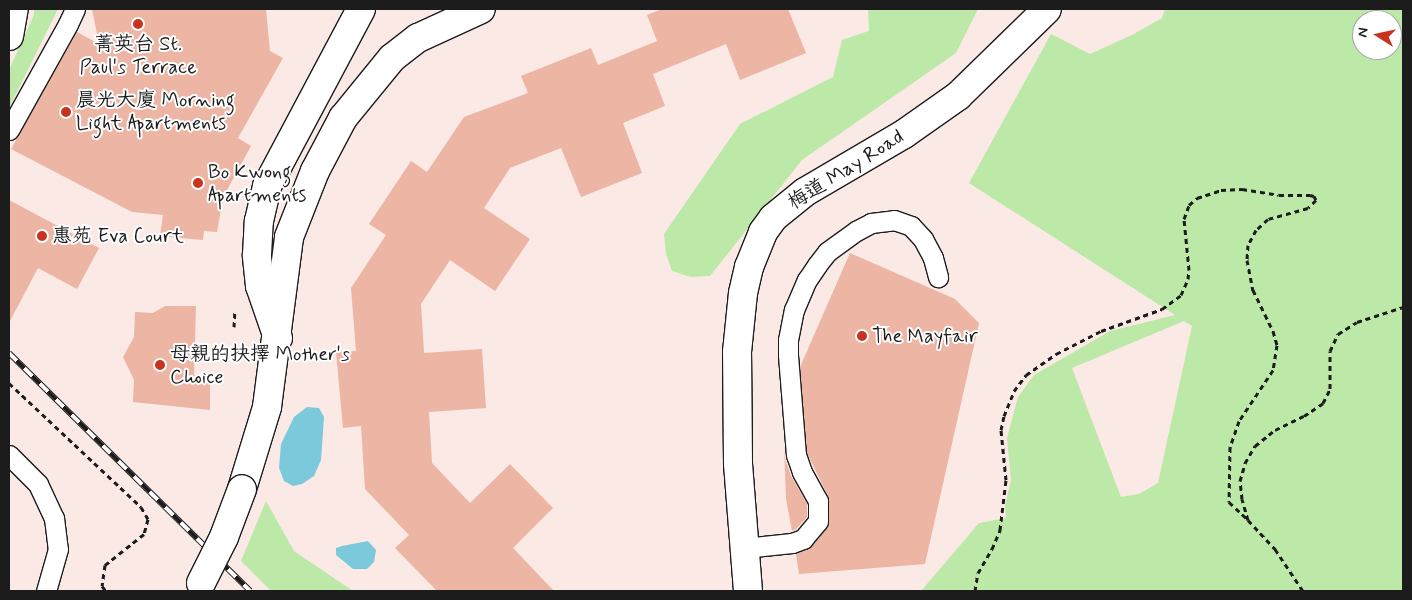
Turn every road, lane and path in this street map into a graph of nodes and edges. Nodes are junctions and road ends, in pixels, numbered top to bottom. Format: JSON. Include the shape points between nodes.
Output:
{"nodes":[{"id":1,"x":14,"y":9,"type":"edge"},
{"id":2,"x":74,"y":9,"type":"edge"},
{"id":3,"x":362,"y":9,"type":"edge"},
{"id":4,"x":481,"y":9,"type":"edge"},
{"id":5,"x":1047,"y":9,"type":"edge"},
{"id":6,"x":9,"y":36,"type":"edge"},
{"id":7,"x":9,"y":130,"type":"edge"},
{"id":8,"x":938,"y":277,"type":"dead end"},
{"id":9,"x":1403,"y":307,"type":"edge"},
{"id":10,"x":278,"y":338,"type":"junction"},
{"id":11,"x":9,"y":383,"type":"edge"},
{"id":12,"x":14,"y":460,"type":"edge"},
{"id":13,"x":1248,"y":520,"type":"junction"},
{"id":14,"x":744,"y":548,"type":"junction"},
{"id":15,"x":198,"y":587,"type":"edge"},
{"id":16,"x":46,"y":591,"type":"edge"},
{"id":17,"x":106,"y":591,"type":"edge"},
{"id":18,"x":748,"y":591,"type":"edge"},
{"id":19,"x":975,"y":591,"type":"edge"},
{"id":20,"x":1303,"y":591,"type":"edge"}],
"edges":[{"from":1,"to":6,"type":"street"},
{"from":2,"to":7,"type":"lane"},
{"from":3,"to":10,"type":"street","via":[[267,186],[259,222],[257,255],[260,286]]},
{"from":4,"to":10,"type":"street","via":[[404,47],[343,118],[315,171],[290,237]]},
{"from":5,"to":14,"type":"street","name":"梅道 May Road","via":[[958,96],[904,134],[805,192],[773,218],[763,232],[743,293],[736,352]]},
{"from":8,"to":14,"type":"lane","via":[[923,238],[911,226],[894,220],[871,223],[856,231],[827,252],[817,265],[794,310],[788,355],[796,455],[818,501],[818,521],[803,539]]},
{"from":9,"to":13,"type":"path","via":[[1342,329],[1332,344],[1330,389],[1323,403],[1275,430],[1255,446],[1240,481]]},
{"from":10,"to":15,"type":"street","bridge":true,"via":[[267,407],[242,489],[224,537]]},
{"from":11,"to":17,"type":"path","via":[[141,507],[148,519],[144,534],[105,565],[102,586]]},
{"from":12,"to":16,"type":"lane","via":[[38,484],[48,502],[58,534],[58,549]]},
{"from":13,"to":19,"type":"path","via":[[1229,502],[1230,447],[1239,421],[1273,370],[1277,346],[1253,290],[1247,260],[1248,245],[1256,230],[1268,219],[1308,208],[1316,200],[1310,195],[1230,189],[1197,198],[1189,205],[1184,219],[1189,253],[1188,279],[1176,300],[1162,309],[1101,331],[1056,354],[1020,380],[1009,402],[1002,430],[1006,480],[1000,530],[978,573]]},
{"from":13,"to":20,"type":"path","via":[[1275,549]]},
{"from":14,"to":18,"type":"street","name":"梅道 May Road"}]}
